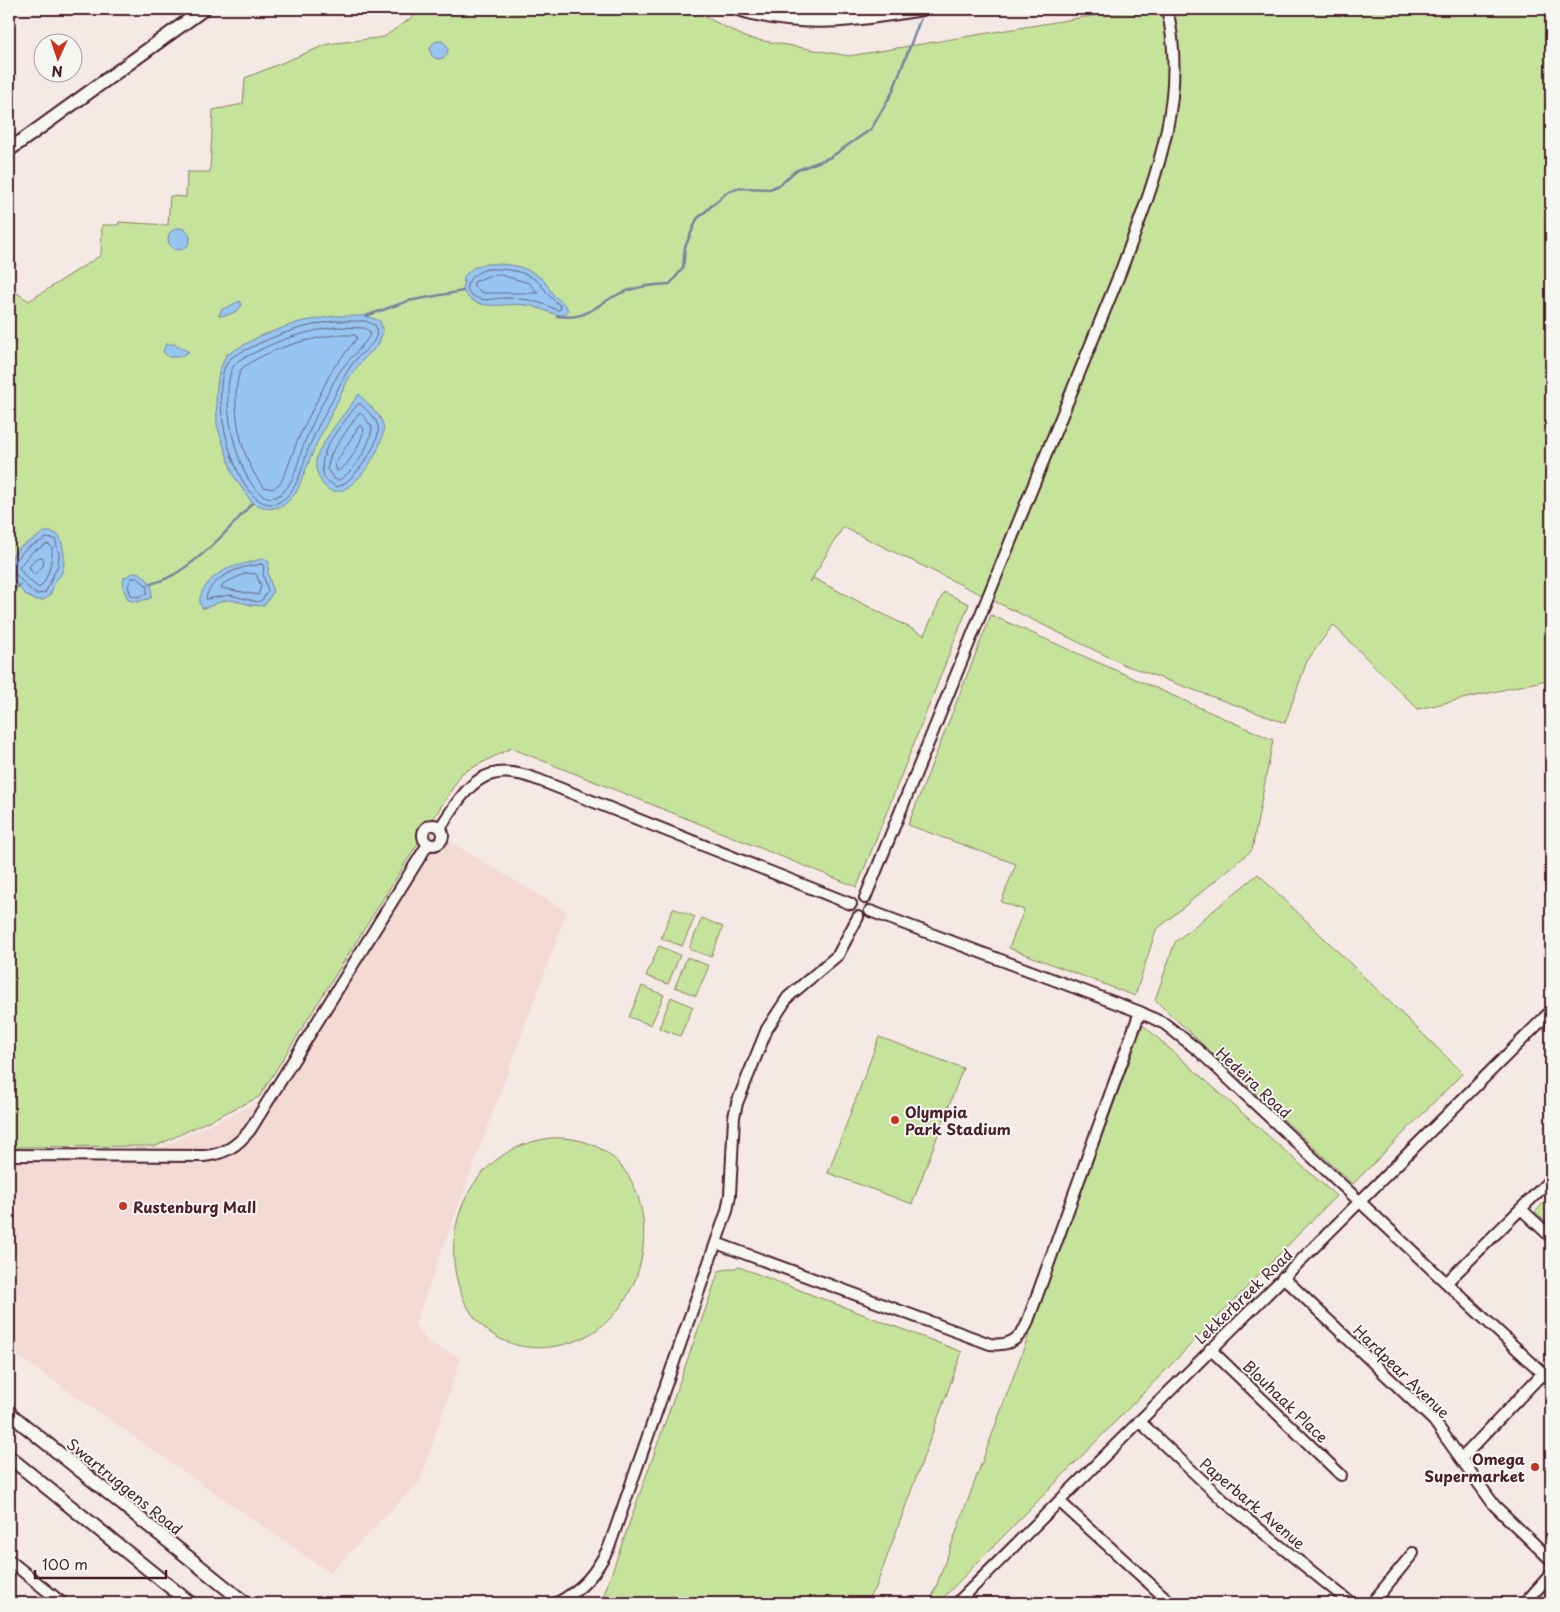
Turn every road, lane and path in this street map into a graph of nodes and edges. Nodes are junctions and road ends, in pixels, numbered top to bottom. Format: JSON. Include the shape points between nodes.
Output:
{"nodes":[{"id":1,"x":204,"y":9,"type":"edge"},
{"id":2,"x":738,"y":9,"type":"edge"},
{"id":3,"x":922,"y":9,"type":"edge"},
{"id":4,"x":1167,"y":9,"type":"edge"},
{"id":5,"x":9,"y":150,"type":"edge"},
{"id":6,"x":440,"y":828,"type":"junction"},
{"id":7,"x":428,"y":844,"type":"junction"},
{"id":8,"x":865,"y":898,"type":"junction"},
{"id":9,"x":851,"y":904,"type":"junction"},
{"id":10,"x":870,"y":910,"type":"junction"},
{"id":11,"x":858,"y":917,"type":"junction"},
{"id":12,"x":1551,"y":1011,"type":"edge"},
{"id":13,"x":1140,"y":1012,"type":"junction"},
{"id":14,"x":9,"y":1156,"type":"edge"},
{"id":15,"x":1551,"y":1179,"type":"edge"},
{"id":16,"x":1360,"y":1202,"type":"junction"},
{"id":17,"x":1521,"y":1210,"type":"junction"},
{"id":18,"x":1551,"y":1237,"type":"edge"},
{"id":19,"x":716,"y":1243,"type":"junction"},
{"id":20,"x":1283,"y":1277,"type":"junction"},
{"id":21,"x":1447,"y":1282,"type":"junction"},
{"id":22,"x":1210,"y":1349,"type":"junction"},
{"id":23,"x":1543,"y":1373,"type":"junction"},
{"id":24,"x":1551,"y":1381,"type":"edge"},
{"id":25,"x":9,"y":1413,"type":"edge"},
{"id":26,"x":1139,"y":1422,"type":"junction"},
{"id":27,"x":9,"y":1457,"type":"edge"},
{"id":28,"x":1461,"y":1459,"type":"junction"},
{"id":29,"x":1341,"y":1475,"type":"dead end"},
{"id":30,"x":1059,"y":1501,"type":"junction"},
{"id":31,"x":1413,"y":1552,"type":"dead end"},
{"id":32,"x":1551,"y":1560,"type":"edge"},
{"id":33,"x":10,"y":1565,"type":"edge"},
{"id":34,"x":1551,"y":1574,"type":"edge"},
{"id":35,"x":62,"y":1603,"type":"edge"},
{"id":36,"x":190,"y":1603,"type":"edge"},
{"id":37,"x":245,"y":1603,"type":"edge"},
{"id":38,"x":557,"y":1603,"type":"edge"},
{"id":39,"x":957,"y":1603,"type":"edge"},
{"id":40,"x":1171,"y":1603,"type":"edge"},
{"id":41,"x":1351,"y":1603,"type":"edge"},
{"id":42,"x":1372,"y":1603,"type":"edge"},
{"id":43,"x":1524,"y":1603,"type":"edge"}],
"edges":[{"from":1,"to":5,"type":"main road"},
{"from":2,"to":3,"type":"main road","via":[[792,21],[842,21]]},
{"from":4,"to":8,"type":"street","via":[[1173,56],[1173,93],[1167,134],[1153,185]]},
{"from":6,"to":7,"type":"street","via":[[442,840],[434,845]]},
{"from":6,"to":7,"type":"street","via":[[431,826],[425,829],[424,838]]},
{"from":6,"to":9,"type":"street","via":[[468,787],[490,775],[513,772],[566,790]]},
{"from":7,"to":14,"type":"street","via":[[250,1130],[236,1145],[216,1155],[204,1156]]},
{"from":8,"to":9,"type":"street","via":[[858,898]]},
{"from":8,"to":10,"type":"street","via":[[870,902]]},
{"from":9,"to":11,"type":"street","via":[[853,913]]},
{"from":10,"to":11,"type":"street","via":[[865,917]]},
{"from":10,"to":13,"type":"street","name":"Hedeira Road"},
{"from":11,"to":19,"type":"street","via":[[838,955],[788,996],[767,1029],[737,1103],[732,1132],[730,1195]]},
{"from":12,"to":16,"type":"street","name":"Lekkerbreek Road"},
{"from":13,"to":16,"type":"street","name":"Hedeira Road","via":[[1166,1024],[1199,1051]]},
{"from":13,"to":19,"type":"street","via":[[1026,1326],[1012,1342],[990,1344]]},
{"from":15,"to":17,"type":"street"},
{"from":16,"to":20,"type":"street","name":"Lekkerbreek Road"},
{"from":16,"to":21,"type":"street","name":"Hedeira Road"},
{"from":17,"to":18,"type":"street"},
{"from":17,"to":21,"type":"street"},
{"from":19,"to":38,"type":"street","via":[[608,1547],[586,1583]]},
{"from":20,"to":22,"type":"street","name":"Lekkerbreek Road"},
{"from":20,"to":28,"type":"street","name":"Hardpear Avenue","via":[[1434,1421]]},
{"from":21,"to":23,"type":"street","name":"Hedeira Road"},
{"from":22,"to":26,"type":"street","name":"Lekkerbreek Road"},
{"from":22,"to":29,"type":"street","name":"Blouhaak Place"},
{"from":23,"to":24,"type":"street","name":"Hedeira Road"},
{"from":23,"to":28,"type":"street"},
{"from":25,"to":37,"type":"main road","name":"Swartruggens Road"},
{"from":26,"to":30,"type":"street","name":"Lekkerbreek Road"},
{"from":26,"to":41,"type":"street","name":"Paperbark Avenue","via":[[1218,1496]]},
{"from":27,"to":36,"type":"main road"},
{"from":28,"to":32,"type":"street","name":"Hardpear Avenue","via":[[1494,1505]]},
{"from":30,"to":39,"type":"street","name":"Lekkerbreek Road"},
{"from":30,"to":40,"type":"street"},
{"from":31,"to":42,"type":"street"},
{"from":33,"to":35,"type":"street"},
{"from":34,"to":43,"type":"street"}]}
